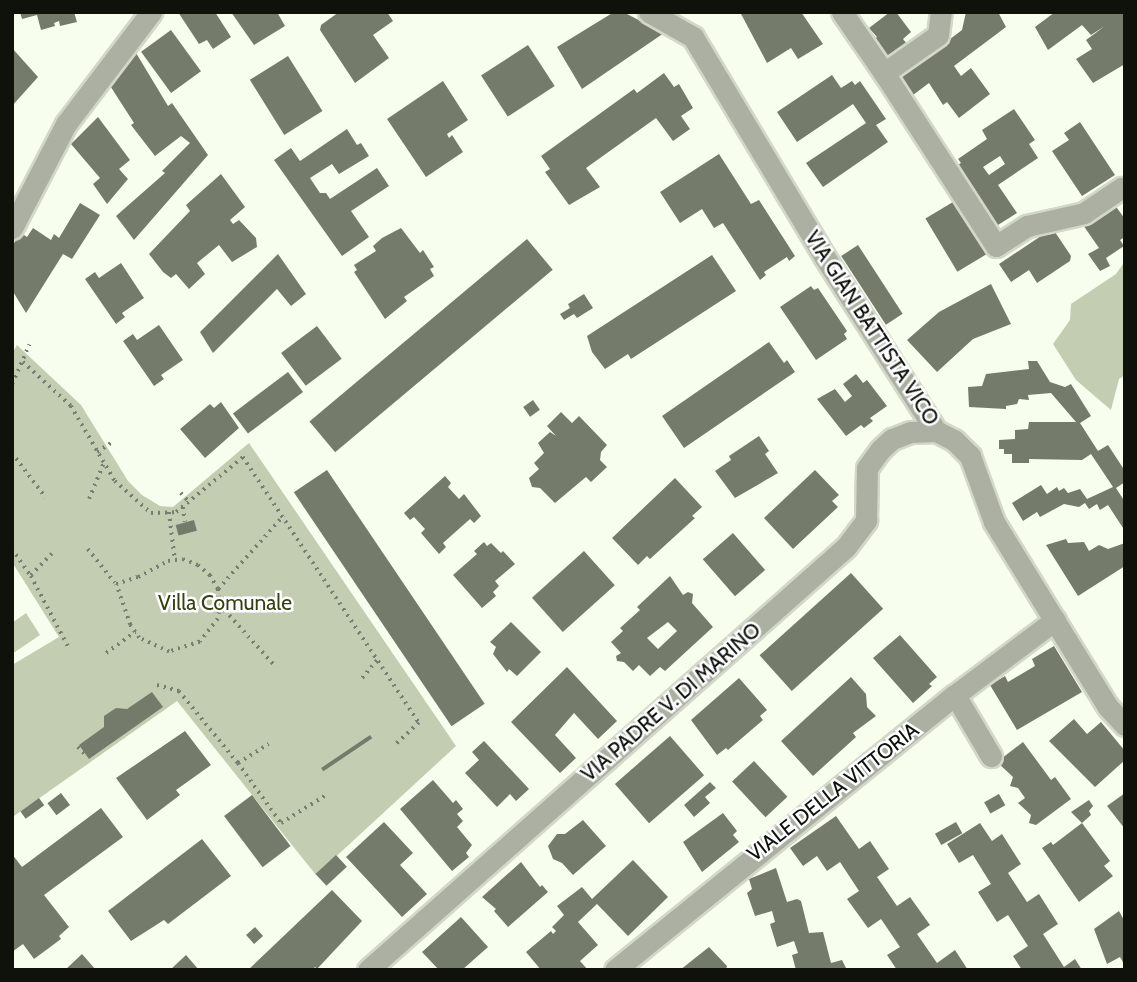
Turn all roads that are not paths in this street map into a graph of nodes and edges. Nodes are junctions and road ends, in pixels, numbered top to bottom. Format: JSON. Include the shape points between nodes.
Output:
{"nodes":[{"id":1,"x":151,"y":12,"type":"edge"},
{"id":2,"x":649,"y":12,"type":"edge"},
{"id":3,"x":842,"y":12,"type":"edge"},
{"id":4,"x":941,"y":12,"type":"edge"},
{"id":5,"x":884,"y":73,"type":"junction"},
{"id":6,"x":1121,"y":188,"type":"dead end"},
{"id":7,"x":12,"y":228,"type":"edge"},
{"id":8,"x":936,"y":431,"type":"junction"},
{"id":9,"x":1055,"y":621,"type":"junction"},
{"id":10,"x":955,"y":695,"type":"junction"},
{"id":11,"x":1125,"y":725,"type":"edge"},
{"id":12,"x":991,"y":755,"type":"dead end"},
{"id":13,"x":369,"y":970,"type":"edge"},
{"id":14,"x":615,"y":970,"type":"edge"}],
"edges":[{"from":1,"to":7,"type":"street","via":[[66,124]]},
{"from":2,"to":8,"type":"street","name":"VIA GIAN BATTISTA VICO","via":[[693,37]]},
{"from":3,"to":5,"type":"street"},
{"from":4,"to":5,"type":"street","via":[[938,35]]},
{"from":5,"to":6,"type":"street","via":[[996,246],[1027,226],[1084,213]]},
{"from":8,"to":9,"type":"street","name":"VIA GIAN BATTISTA VICO","via":[[970,456],[993,522]]},
{"from":8,"to":13,"type":"street","name":"VIA PADRE V. DI MARINO","via":[[911,432],[880,450],[867,468],[866,520],[846,547]]},
{"from":9,"to":10,"type":"street","name":"VIALE DELLA VITTORIA"},
{"from":9,"to":11,"type":"street","name":"VIA GIAN BATTISTA VICO","via":[[1108,707]]},
{"from":10,"to":12,"type":"street"},
{"from":10,"to":14,"type":"street","name":"VIALE DELLA VITTORIA"}]}
